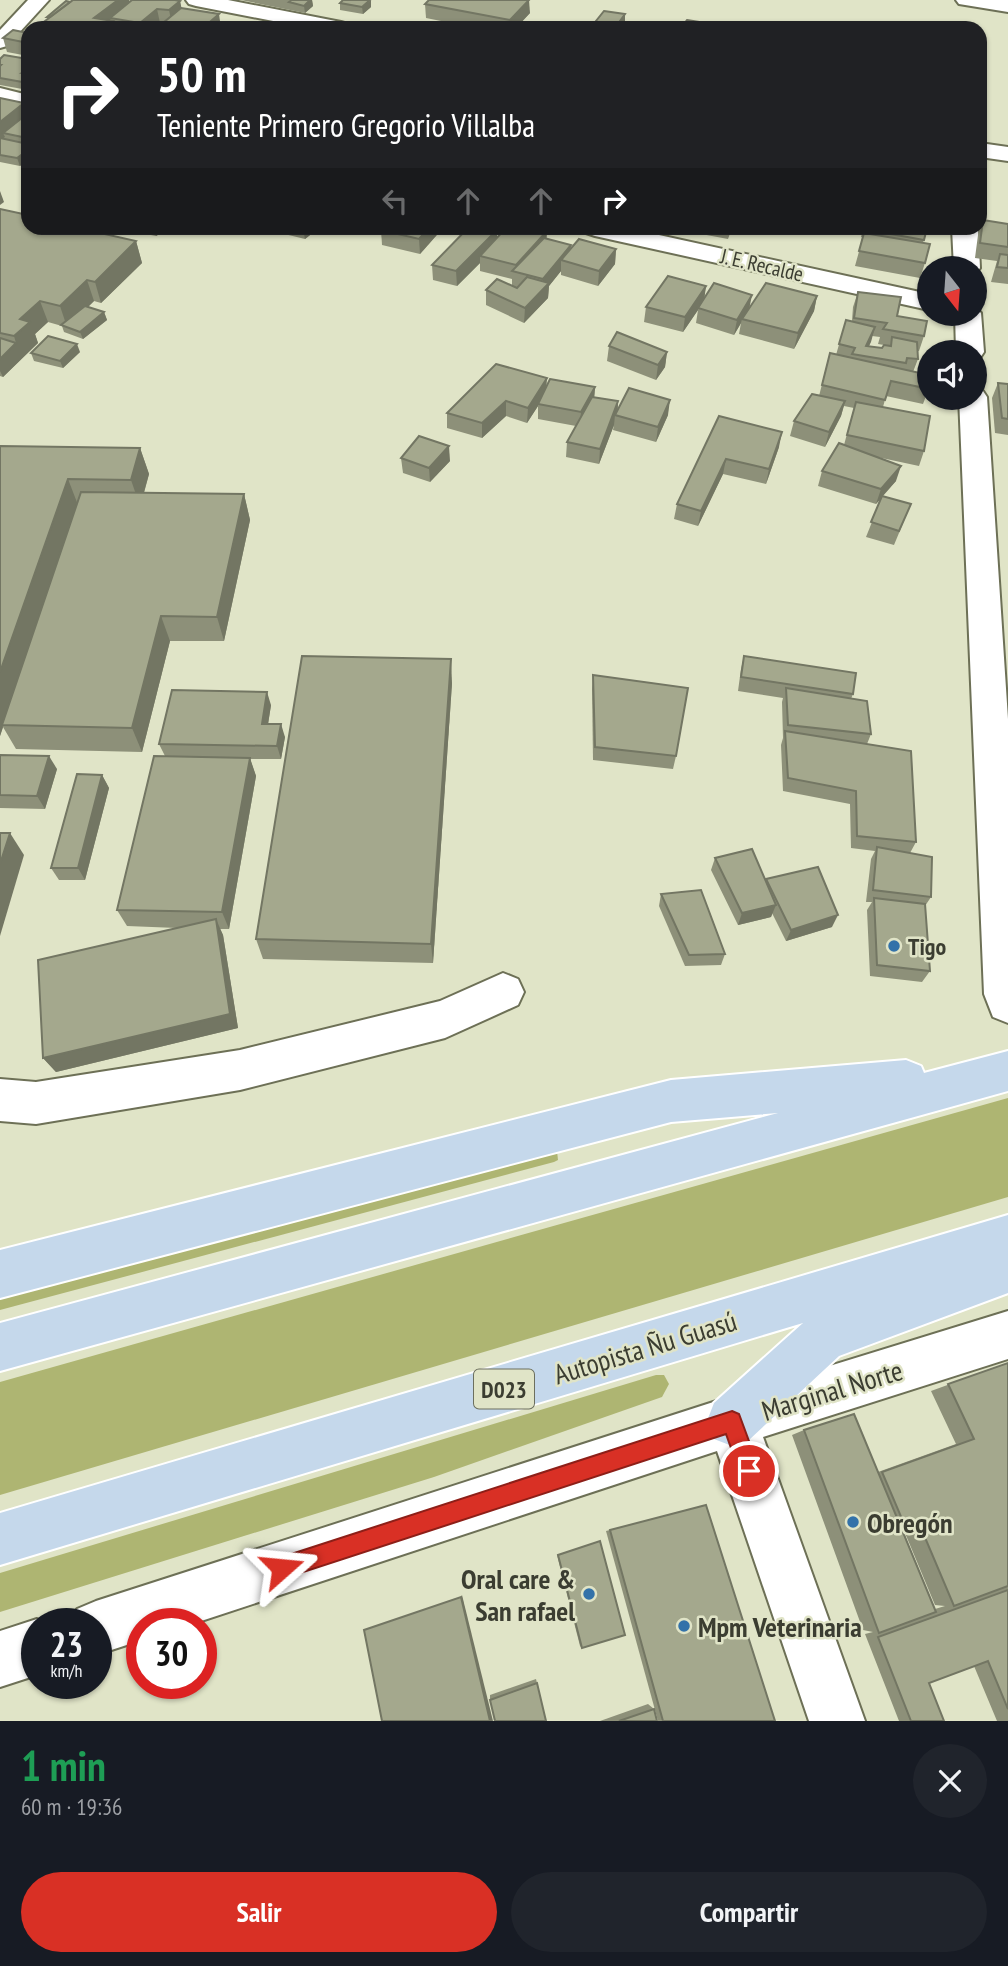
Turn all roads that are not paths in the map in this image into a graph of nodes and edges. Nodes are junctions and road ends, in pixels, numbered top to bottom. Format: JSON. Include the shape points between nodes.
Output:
{"nodes":[{"id":1,"x":39,"y":0,"type":"edge"},
{"id":2,"x":197,"y":0,"type":"edge"},
{"id":3,"x":966,"y":0,"type":"edge"},
{"id":4,"x":1008,"y":6,"type":"edge"},
{"id":5,"x":305,"y":21,"type":"edge"},
{"id":6,"x":0,"y":42,"type":"edge"},
{"id":7,"x":0,"y":96,"type":"edge"},
{"id":8,"x":21,"y":100,"type":"edge"},
{"id":9,"x":987,"y":151,"type":"edge"},
{"id":10,"x":1008,"y":154,"type":"edge"},
{"id":11,"x":627,"y":235,"type":"edge"},
{"id":12,"x":965,"y":235,"type":"edge"},
{"id":13,"x":966,"y":256,"type":"edge"},
{"id":14,"x":917,"y":299,"type":"edge"},
{"id":15,"x":974,"y":410,"type":"edge"},
{"id":16,"x":503,"y":992,"type":"dead end"},
{"id":17,"x":1008,"y":1004,"type":"edge"},
{"id":18,"x":1005,"y":1072,"type":"edge"},
{"id":19,"x":0,"y":1100,"type":"edge"},
{"id":20,"x":1008,"y":1238,"type":"edge"},
{"id":21,"x":1008,"y":1269,"type":"edge"},
{"id":22,"x":0,"y":1274,"type":"edge"},
{"id":23,"x":1008,"y":1335,"type":"edge"},
{"id":24,"x":0,"y":1347,"type":"edge"},
{"id":25,"x":732,"y":1421,"type":"junction"},
{"id":26,"x":0,"y":1539,"type":"edge"},
{"id":27,"x":112,"y":1623,"type":"edge"},
{"id":28,"x":21,"y":1652,"type":"edge"},
{"id":29,"x":0,"y":1659,"type":"edge"},
{"id":30,"x":836,"y":1721,"type":"edge"}],
"edges":[{"from":1,"to":6,"type":"street"},
{"from":2,"to":5,"type":"street"},
{"from":3,"to":4,"type":"street"},
{"from":7,"to":8,"type":"street"},
{"from":9,"to":10,"type":"street"},
{"from":11,"to":14,"type":"street","name":"J. E. Recalde"},
{"from":12,"to":13,"type":"street"},
{"from":15,"to":17,"type":"street"},
{"from":16,"to":19,"type":"street","via":[[445,1019],[240,1070],[36,1103]]},
{"from":18,"to":22,"type":"highway","via":[[671,1101]]},
{"from":18,"to":24,"type":"highway"},
{"from":20,"to":26,"type":"highway","name":"Autopista Ñu Guasú","number":"D023"},
{"from":21,"to":25,"type":"highway","via":[[823,1338]]},
{"from":23,"to":25,"type":"street","name":"Marginal Norte"},
{"from":25,"to":27,"type":"street","name":"Marginal Norte"},
{"from":25,"to":30,"type":"street"},
{"from":28,"to":29,"type":"street"}]}
